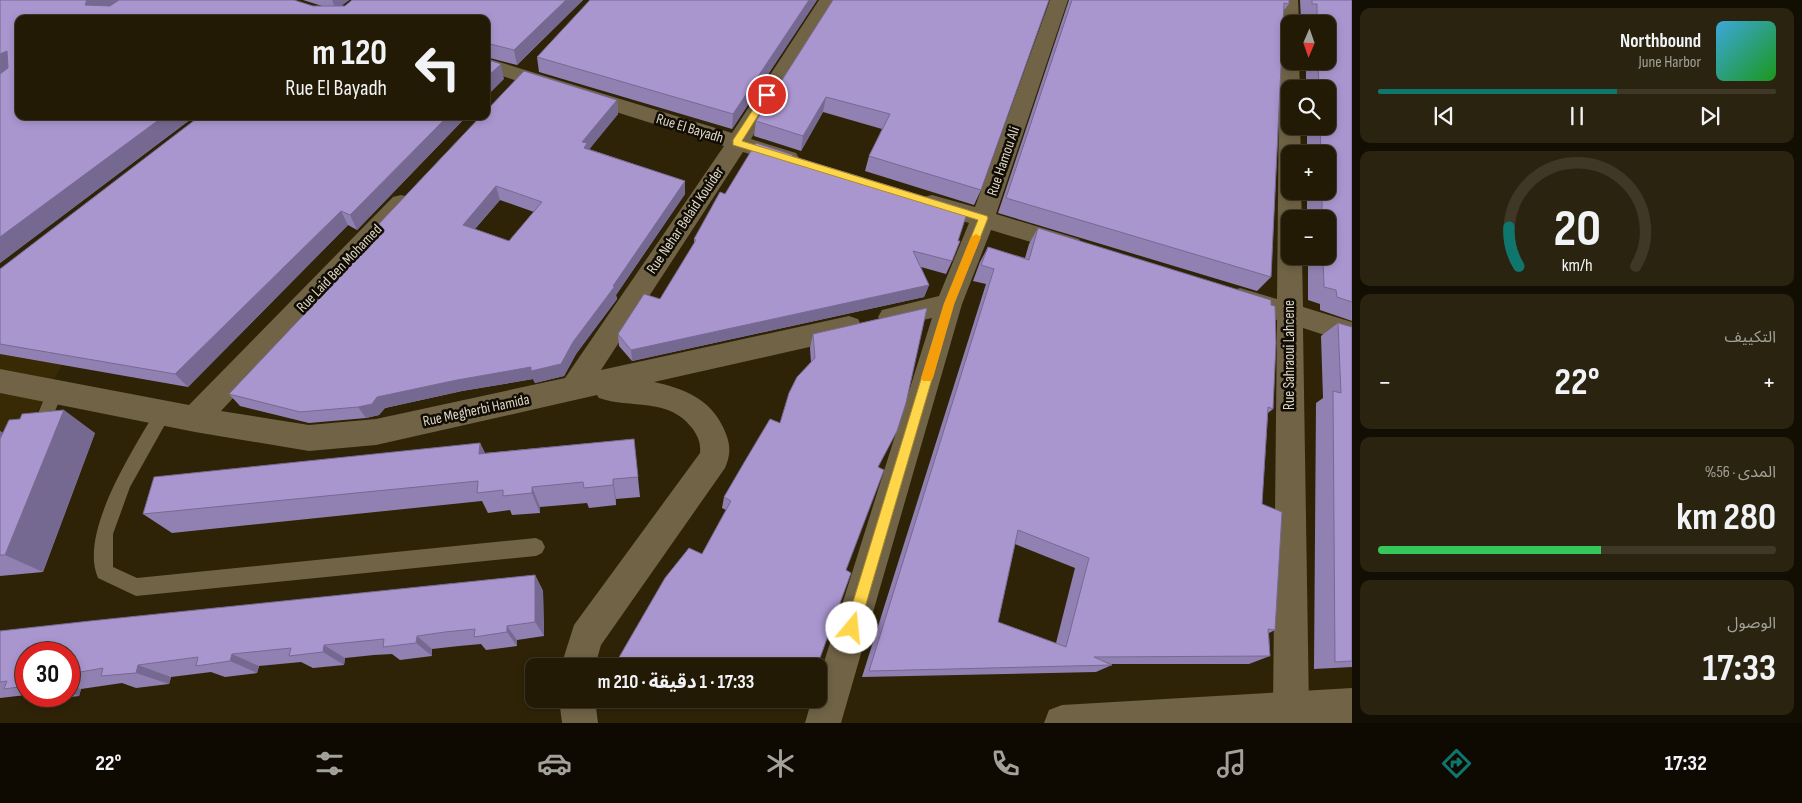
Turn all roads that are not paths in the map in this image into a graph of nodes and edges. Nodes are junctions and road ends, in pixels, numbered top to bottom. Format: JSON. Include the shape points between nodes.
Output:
{"nodes":[{"id":1,"x":828,"y":0,"type":"edge"},
{"id":2,"x":1059,"y":0,"type":"edge"},
{"id":3,"x":1289,"y":0,"type":"edge"},
{"id":4,"x":490,"y":65,"type":"edge"},
{"id":5,"x":737,"y":143,"type":"junction"},
{"id":6,"x":813,"y":166,"type":"edge"},
{"id":7,"x":415,"y":188,"type":"edge"},
{"id":8,"x":908,"y":195,"type":"edge"},
{"id":9,"x":983,"y":218,"type":"junction"},
{"id":10,"x":1088,"y":251,"type":"edge"},
{"id":11,"x":1222,"y":292,"type":"edge"},
{"id":12,"x":949,"y":304,"type":"junction"},
{"id":13,"x":1288,"y":313,"type":"junction"},
{"id":14,"x":1352,"y":333,"type":"edge"},
{"id":15,"x":0,"y":381,"type":"edge"},
{"id":16,"x":573,"y":389,"type":"junction"},
{"id":17,"x":56,"y":392,"type":"junction"},
{"id":18,"x":164,"y":412,"type":"junction"},
{"id":19,"x":195,"y":419,"type":"junction"},
{"id":20,"x":32,"y":446,"type":"edge"},
{"id":21,"x":536,"y":547,"type":"dead end"},
{"id":22,"x":580,"y":658,"type":"edge"},
{"id":23,"x":1352,"y":706,"type":"edge"},
{"id":24,"x":578,"y":708,"type":"edge"},
{"id":25,"x":1290,"y":710,"type":"junction"},
{"id":26,"x":580,"y":723,"type":"edge"},
{"id":27,"x":823,"y":723,"type":"edge"},
{"id":28,"x":1062,"y":723,"type":"edge"}],
"edges":[{"from":1,"to":5,"type":"street","name":"Rue Nehar Belaid Kouider"},
{"from":2,"to":9,"type":"street","name":"Rue Hamou Ali"},
{"from":3,"to":13,"type":"street","name":"Rue Sahraoui Lahcene"},
{"from":4,"to":5,"type":"street","name":"Rue El Bayadh"},
{"from":5,"to":6,"type":"street","name":"Rue El Bayadh"},
{"from":5,"to":16,"type":"street","name":"Rue Nehar Belaid Kouider"},
{"from":7,"to":19,"type":"street","name":"Rue Laid Ben Mohamed"},
{"from":8,"to":9,"type":"street"},
{"from":9,"to":10,"type":"street"},
{"from":9,"to":12,"type":"street","name":"Rue Hamou Ali"},
{"from":11,"to":13,"type":"street"},
{"from":12,"to":16,"type":"street","name":"Rue Megherbi Hamida"},
{"from":12,"to":27,"type":"street","name":"Rue Hamou Ali"},
{"from":13,"to":14,"type":"street"},
{"from":13,"to":25,"type":"street","name":"Rue Sahraoui Lahcene"},
{"from":15,"to":17,"type":"street","name":"Rue Megherbi Hamida"},
{"from":16,"to":19,"type":"street","name":"Rue Megherbi Hamida","via":[[376,432],[309,438]]},
{"from":16,"to":22,"type":"street","via":[[635,390],[689,406],[705,420],[716,448],[714,458],[586,636]]},
{"from":17,"to":18,"type":"street","name":"Rue Megherbi Hamida"},
{"from":17,"to":20,"type":"lane"},
{"from":18,"to":19,"type":"street","name":"Rue Megherbi Hamida"},
{"from":18,"to":21,"type":"lane","via":[[123,484],[104,534],[104,572],[136,587]]},
{"from":23,"to":25,"type":"street"},
{"from":24,"to":26,"type":"street"},
{"from":25,"to":28,"type":"street"}]}
